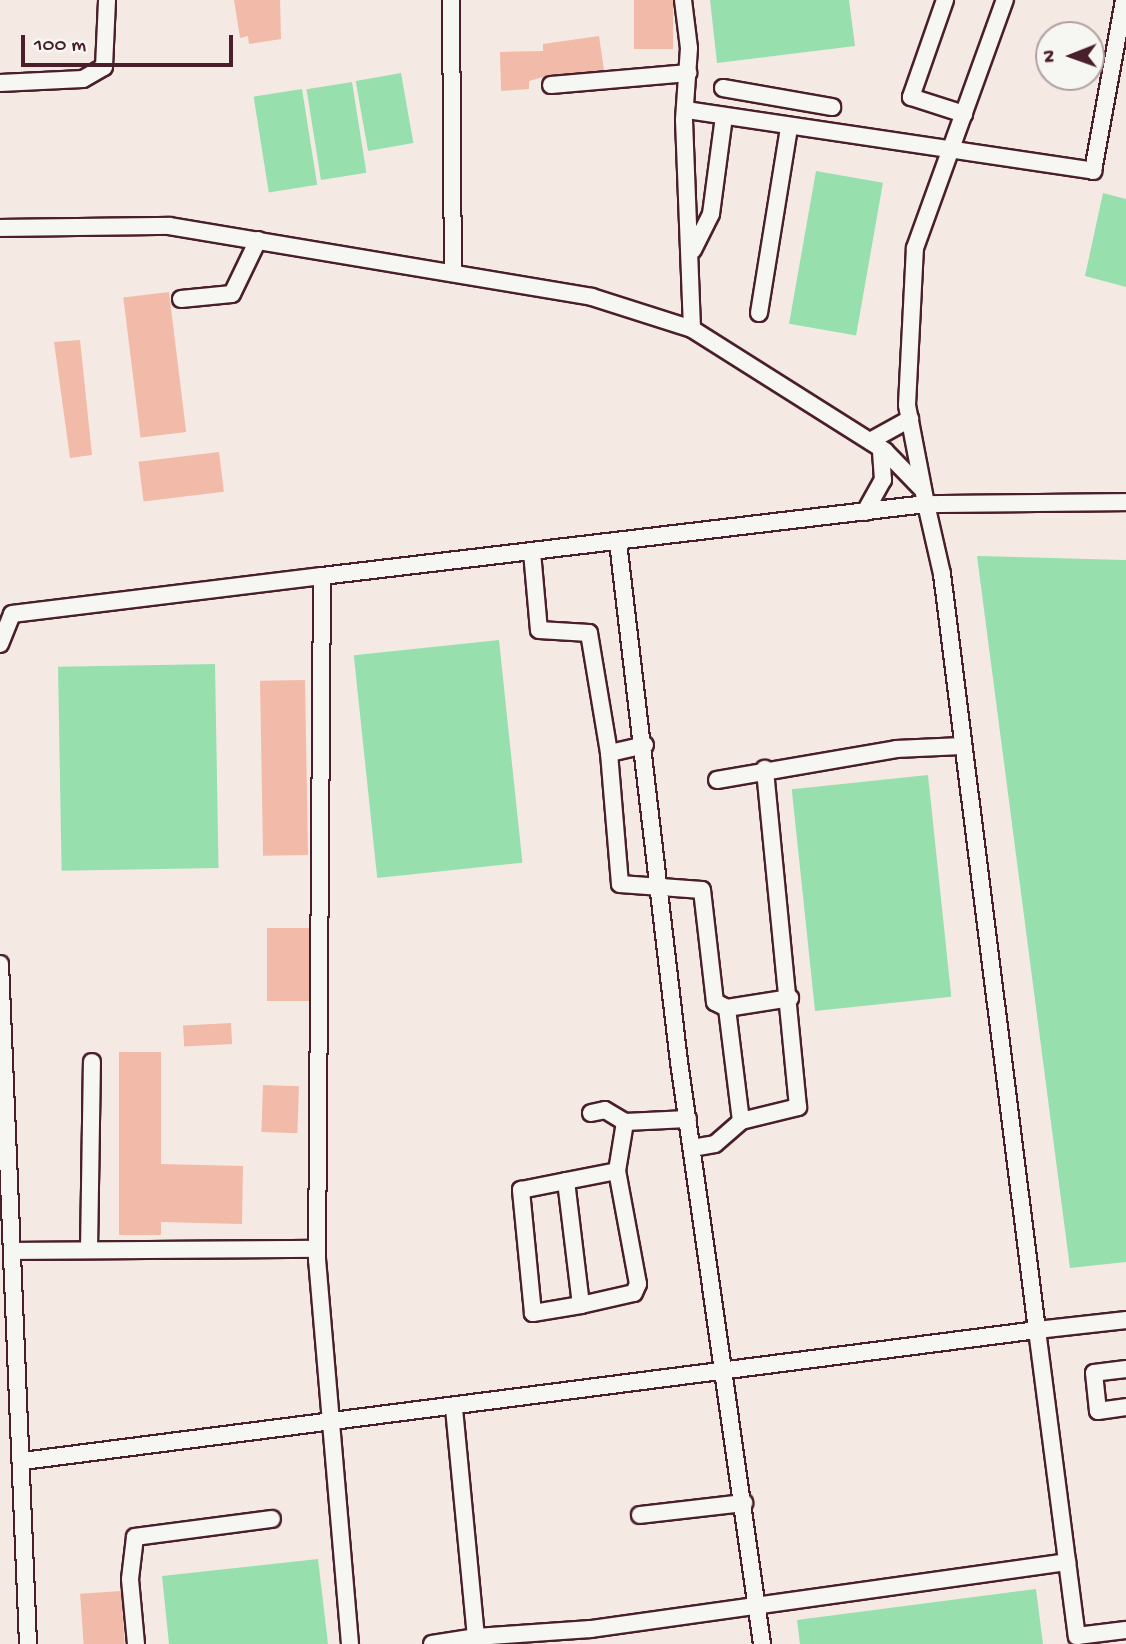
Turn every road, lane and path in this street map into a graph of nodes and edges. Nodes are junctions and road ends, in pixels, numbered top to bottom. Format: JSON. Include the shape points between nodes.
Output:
{"nodes":[{"id":1,"x":107,"y":0,"type":"edge"},
{"id":2,"x":451,"y":0,"type":"edge"},
{"id":3,"x":683,"y":0,"type":"edge"},
{"id":4,"x":946,"y":0,"type":"edge"},
{"id":5,"x":1005,"y":0,"type":"edge"},
{"id":6,"x":1124,"y":0,"type":"edge"},
{"id":7,"x":688,"y":73,"type":"junction"},
{"id":8,"x":0,"y":83,"type":"edge"},
{"id":9,"x":551,"y":85,"type":"dead end"},
{"id":10,"x":723,"y":88,"type":"dead end"},
{"id":11,"x":771,"y":96,"type":"junction"},
{"id":12,"x":832,"y":107,"type":"dead end"},
{"id":13,"x":687,"y":110,"type":"junction"},
{"id":14,"x":964,"y":114,"type":"junction"},
{"id":15,"x":724,"y":116,"type":"junction"},
{"id":16,"x":767,"y":124,"type":"junction"},
{"id":17,"x":789,"y":128,"type":"junction"},
{"id":18,"x":949,"y":153,"type":"junction"},
{"id":19,"x":0,"y":228,"type":"edge"},
{"id":20,"x":258,"y":240,"type":"junction"},
{"id":21,"x":692,"y":252,"type":"junction"},
{"id":22,"x":453,"y":269,"type":"junction"},
{"id":23,"x":181,"y":299,"type":"dead end"},
{"id":24,"x":759,"y":313,"type":"dead end"},
{"id":25,"x":692,"y":329,"type":"junction"},
{"id":26,"x":910,"y":419,"type":"junction"},
{"id":27,"x":875,"y":445,"type":"junction"},
{"id":28,"x":925,"y":497,"type":"junction"},
{"id":29,"x":1126,"y":502,"type":"edge"},
{"id":30,"x":865,"y":512,"type":"junction"},
{"id":31,"x":618,"y":542,"type":"junction"},
{"id":32,"x":532,"y":552,"type":"junction"},
{"id":33,"x":322,"y":576,"type":"junction"},
{"id":34,"x":0,"y":644,"type":"edge"},
{"id":35,"x":645,"y":745,"type":"junction"},
{"id":36,"x":962,"y":746,"type":"junction"},
{"id":37,"x":609,"y":752,"type":"junction"},
{"id":38,"x":765,"y":769,"type":"junction"},
{"id":39,"x":717,"y":780,"type":"dead end"},
{"id":40,"x":661,"y":890,"type":"junction"},
{"id":41,"x":0,"y":964,"type":"edge"},
{"id":42,"x":790,"y":998,"type":"junction"},
{"id":43,"x":727,"y":1008,"type":"junction"},
{"id":44,"x":92,"y":1062,"type":"dead end"},
{"id":45,"x":591,"y":1113,"type":"dead end"},
{"id":46,"x":688,"y":1119,"type":"junction"},
{"id":47,"x":741,"y":1121,"type":"junction"},
{"id":48,"x":625,"y":1122,"type":"junction"},
{"id":49,"x":692,"y":1148,"type":"junction"},
{"id":50,"x":617,"y":1171,"type":"junction"},
{"id":51,"x":566,"y":1181,"type":"junction"},
{"id":52,"x":317,"y":1249,"type":"junction"},
{"id":53,"x":89,"y":1250,"type":"junction"},
{"id":54,"x":14,"y":1251,"type":"junction"},
{"id":55,"x":581,"y":1305,"type":"junction"},
{"id":56,"x":1126,"y":1320,"type":"edge"},
{"id":57,"x":1037,"y":1330,"type":"junction"},
{"id":58,"x":1126,"y":1369,"type":"edge"},
{"id":59,"x":725,"y":1375,"type":"junction"},
{"id":60,"x":1126,"y":1408,"type":"edge"},
{"id":61,"x":454,"y":1409,"type":"junction"},
{"id":62,"x":329,"y":1426,"type":"junction"},
{"id":63,"x":23,"y":1461,"type":"junction"},
{"id":64,"x":744,"y":1503,"type":"junction"},
{"id":65,"x":640,"y":1515,"type":"dead end"},
{"id":66,"x":272,"y":1519,"type":"dead end"},
{"id":67,"x":1067,"y":1562,"type":"junction"},
{"id":68,"x":755,"y":1604,"type":"junction"},
{"id":69,"x":1126,"y":1630,"type":"edge"},
{"id":70,"x":476,"y":1637,"type":"junction"},
{"id":71,"x":1078,"y":1640,"type":"edge"},
{"id":72,"x":28,"y":1644,"type":"edge"},
{"id":73,"x":136,"y":1644,"type":"edge"},
{"id":74,"x":350,"y":1644,"type":"edge"},
{"id":75,"x":432,"y":1644,"type":"edge"},
{"id":76,"x":762,"y":1644,"type":"edge"}],
"edges":[{"from":1,"to":8,"type":"lane","via":[[104,67],[83,79]]},
{"from":2,"to":22,"type":"lane"},
{"from":3,"to":7,"type":"lane"},
{"from":4,"to":14,"type":"lane","via":[[911,97]]},
{"from":5,"to":14,"type":"lane"},
{"from":6,"to":18,"type":"lane","via":[[1093,170]]},
{"from":7,"to":9,"type":"lane"},
{"from":7,"to":13,"type":"lane"},
{"from":10,"to":11,"type":"lane"},
{"from":11,"to":12,"type":"lane"},
{"from":11,"to":16,"type":"lane"},
{"from":13,"to":15,"type":"lane"},
{"from":13,"to":21,"type":"lane"},
{"from":14,"to":18,"type":"lane"},
{"from":15,"to":16,"type":"lane"},
{"from":15,"to":21,"type":"lane","via":[[711,214]]},
{"from":16,"to":17,"type":"lane"},
{"from":17,"to":18,"type":"lane"},
{"from":17,"to":24,"type":"lane"},
{"from":18,"to":26,"type":"lane","via":[[915,248]]},
{"from":19,"to":20,"type":"lane","via":[[169,226]]},
{"from":20,"to":22,"type":"lane"},
{"from":20,"to":23,"type":"lane","via":[[233,294]]},
{"from":21,"to":25,"type":"lane"},
{"from":22,"to":25,"type":"lane","via":[[592,298]]},
{"from":25,"to":27,"type":"lane"},
{"from":26,"to":27,"type":"lane"},
{"from":26,"to":28,"type":"lane"},
{"from":27,"to":28,"type":"lane"},
{"from":27,"to":30,"type":"lane","via":[[883,480]]},
{"from":28,"to":29,"type":"lane"},
{"from":28,"to":30,"type":"lane"},
{"from":28,"to":36,"type":"lane","via":[[942,574]]},
{"from":30,"to":31,"type":"lane"},
{"from":31,"to":32,"type":"lane"},
{"from":31,"to":35,"type":"lane"},
{"from":32,"to":33,"type":"lane"},
{"from":32,"to":37,"type":"lane","via":[[539,630],[589,633]]},
{"from":33,"to":34,"type":"lane","via":[[12,614]]},
{"from":33,"to":52,"type":"lane"},
{"from":35,"to":37,"type":"lane"},
{"from":35,"to":40,"type":"lane"},
{"from":36,"to":38,"type":"lane"},
{"from":36,"to":57,"type":"lane"},
{"from":37,"to":40,"type":"lane","via":[[620,884]]},
{"from":38,"to":39,"type":"lane"},
{"from":38,"to":42,"type":"lane"},
{"from":40,"to":43,"type":"lane","via":[[702,890],[715,1002]]},
{"from":40,"to":46,"type":"lane"},
{"from":41,"to":54,"type":"lane"},
{"from":42,"to":43,"type":"lane"},
{"from":42,"to":47,"type":"lane","via":[[798,1107]]},
{"from":43,"to":47,"type":"lane"},
{"from":44,"to":53,"type":"lane"},
{"from":45,"to":48,"type":"lane","via":[[605,1110]]},
{"from":46,"to":48,"type":"lane"},
{"from":46,"to":49,"type":"lane"},
{"from":47,"to":49,"type":"lane","via":[[715,1144]]},
{"from":48,"to":50,"type":"lane"},
{"from":49,"to":59,"type":"lane"},
{"from":50,"to":51,"type":"lane"},
{"from":50,"to":55,"type":"lane","via":[[638,1283],[634,1293]]},
{"from":51,"to":55,"type":"lane"},
{"from":51,"to":55,"type":"lane","via":[[521,1189],[533,1313]]},
{"from":52,"to":53,"type":"lane"},
{"from":52,"to":62,"type":"lane"},
{"from":53,"to":54,"type":"lane"},
{"from":54,"to":63,"type":"lane"},
{"from":56,"to":57,"type":"lane"},
{"from":57,"to":59,"type":"lane"},
{"from":57,"to":67,"type":"lane"},
{"from":58,"to":60,"type":"lane","via":[[1094,1373],[1098,1410]]},
{"from":59,"to":61,"type":"lane"},
{"from":59,"to":64,"type":"lane"},
{"from":61,"to":62,"type":"lane"},
{"from":61,"to":70,"type":"lane"},
{"from":62,"to":63,"type":"lane"},
{"from":62,"to":74,"type":"lane"},
{"from":63,"to":72,"type":"lane"},
{"from":64,"to":65,"type":"lane"},
{"from":64,"to":68,"type":"lane"},
{"from":66,"to":73,"type":"lane","via":[[135,1537],[130,1579]]},
{"from":67,"to":68,"type":"lane"},
{"from":67,"to":71,"type":"lane"},
{"from":68,"to":70,"type":"lane","via":[[591,1629]]},
{"from":68,"to":76,"type":"lane"},
{"from":69,"to":71,"type":"lane"},
{"from":70,"to":75,"type":"lane"}]}
